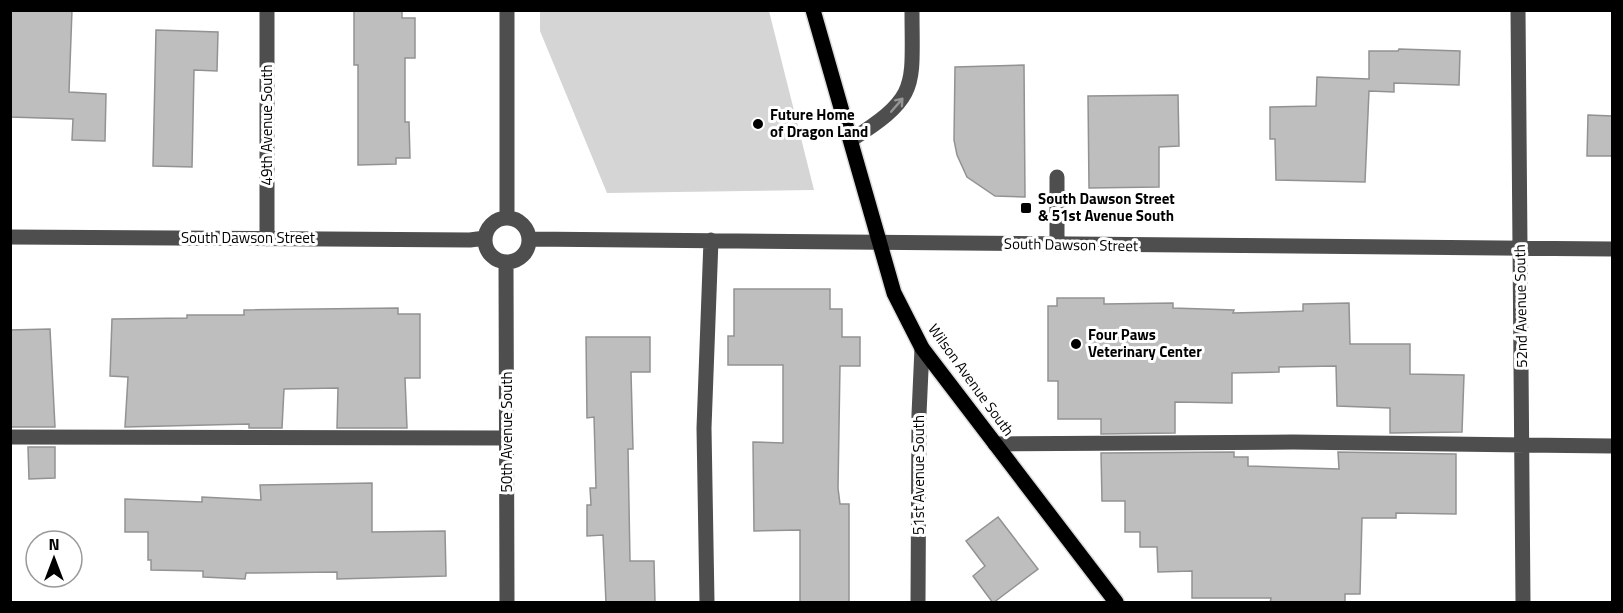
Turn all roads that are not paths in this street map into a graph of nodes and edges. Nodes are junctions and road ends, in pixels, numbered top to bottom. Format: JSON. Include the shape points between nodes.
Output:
{"nodes":[{"id":1,"x":267,"y":10,"type":"edge"},
{"id":2,"x":507,"y":10,"type":"edge"},
{"id":3,"x":813,"y":10,"type":"edge"},
{"id":4,"x":912,"y":10,"type":"edge"},
{"id":5,"x":1518,"y":10,"type":"edge"},
{"id":6,"x":851,"y":140,"type":"junction"},
{"id":7,"x":1057,"y":177,"type":"dead end"},
{"id":8,"x":507,"y":218,"type":"junction"},
{"id":9,"x":10,"y":237,"type":"edge"},
{"id":10,"x":485,"y":238,"type":"junction"},
{"id":11,"x":267,"y":239,"type":"junction"},
{"id":12,"x":529,"y":239,"type":"junction"},
{"id":13,"x":711,"y":240,"type":"junction"},
{"id":14,"x":878,"y":241,"type":"junction"},
{"id":15,"x":1057,"y":245,"type":"junction"},
{"id":16,"x":1521,"y":248,"type":"junction"},
{"id":17,"x":1612,"y":249,"type":"edge"},
{"id":18,"x":506,"y":262,"type":"junction"},
{"id":19,"x":922,"y":348,"type":"junction"},
{"id":20,"x":10,"y":437,"type":"edge"},
{"id":21,"x":506,"y":438,"type":"junction"},
{"id":22,"x":995,"y":444,"type":"junction"},
{"id":23,"x":1612,"y":446,"type":"edge"},
{"id":24,"x":1522,"y":447,"type":"junction"},
{"id":25,"x":507,"y":603,"type":"edge"},
{"id":26,"x":707,"y":603,"type":"edge"},
{"id":27,"x":918,"y":603,"type":"edge"},
{"id":28,"x":1116,"y":603,"type":"edge"},
{"id":29,"x":1523,"y":603,"type":"edge"}],
"edges":[{"from":1,"to":11,"type":"street","name":"49th Avenue South"},
{"from":2,"to":8,"type":"street"},
{"from":3,"to":6,"type":"main road","name":"Wilson Avenue South"},
{"from":6,"to":4,"type":"street","one_way":true,"via":[[885,118],[906,95],[912,74]]},
{"from":5,"to":16,"type":"street","name":"52nd Avenue South"},
{"from":6,"to":14,"type":"main road","name":"Wilson Avenue South"},
{"from":7,"to":15,"type":"street"},
{"from":8,"to":10,"type":"street","via":[[489,226]]},
{"from":8,"to":12,"type":"street","via":[[519,221]]},
{"from":9,"to":11,"type":"street","name":"South Dawson Street"},
{"from":10,"to":11,"type":"street","name":"South Dawson Street"},
{"from":10,"to":18,"type":"street","via":[[490,254]]},
{"from":12,"to":13,"type":"street","name":"South Dawson Street"},
{"from":12,"to":18,"type":"street","via":[[522,255]]},
{"from":13,"to":14,"type":"street","name":"South Dawson Street"},
{"from":13,"to":26,"type":"street","via":[[704,428]]},
{"from":14,"to":15,"type":"street","name":"South Dawson Street"},
{"from":14,"to":19,"type":"main road","name":"Wilson Avenue South","via":[[894,293]]},
{"from":15,"to":16,"type":"street","name":"South Dawson Street"},
{"from":16,"to":17,"type":"street","name":"South Dawson Street"},
{"from":16,"to":24,"type":"street","name":"52nd Avenue South"},
{"from":18,"to":21,"type":"street","name":"50th Avenue South"},
{"from":19,"to":22,"type":"main road","name":"Wilson Avenue South"},
{"from":19,"to":27,"type":"street","name":"51st Avenue South"},
{"from":20,"to":21,"type":"street"},
{"from":21,"to":25,"type":"street","name":"50th Avenue South"},
{"from":22,"to":24,"type":"street","via":[[1293,442]]},
{"from":22,"to":28,"type":"main road","name":"Wilson Avenue South"},
{"from":23,"to":24,"type":"street"},
{"from":24,"to":29,"type":"street","name":"52nd Avenue South"}]}
